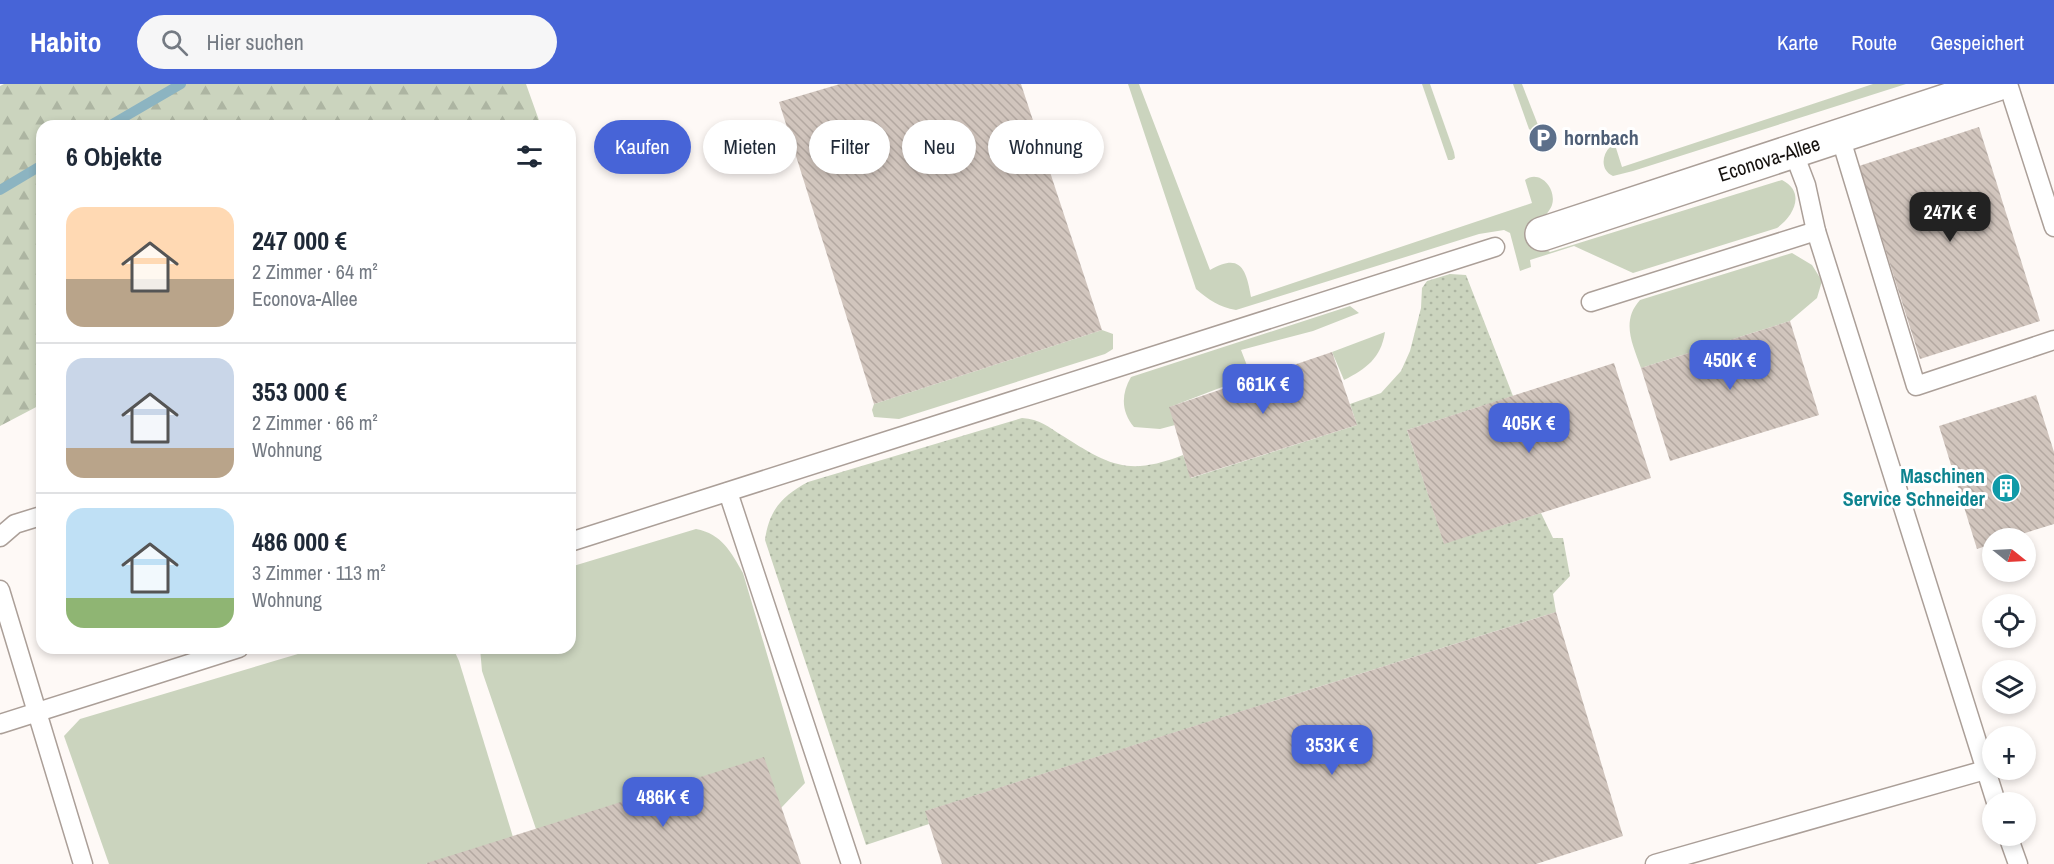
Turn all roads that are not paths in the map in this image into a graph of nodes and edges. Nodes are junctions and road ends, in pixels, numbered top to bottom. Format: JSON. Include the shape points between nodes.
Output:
{"nodes":[{"id":1,"x":1996,"y":84,"type":"edge"},
{"id":2,"x":2007,"y":84,"type":"edge"},
{"id":3,"x":1840,"y":136,"type":"junction"},
{"id":4,"x":1793,"y":151,"type":"junction"},
{"id":5,"x":2054,"y":227,"type":"edge"},
{"id":6,"x":1816,"y":231,"type":"junction"},
{"id":7,"x":1542,"y":234,"type":"dead end"},
{"id":8,"x":1495,"y":247,"type":"dead end"},
{"id":9,"x":1591,"y":302,"type":"dead end"},
{"id":10,"x":2054,"y":340,"type":"edge"},
{"id":11,"x":728,"y":492,"type":"junction"},
{"id":12,"x":36,"y":518,"type":"edge"},
{"id":13,"x":0,"y":537,"type":"edge"},
{"id":14,"x":576,"y":540,"type":"edge"},
{"id":15,"x":0,"y":590,"type":"edge"},
{"id":16,"x":220,"y":654,"type":"edge"},
{"id":17,"x":36,"y":713,"type":"junction"},
{"id":18,"x":0,"y":724,"type":"edge"},
{"id":19,"x":1982,"y":760,"type":"edge"},
{"id":20,"x":1982,"y":771,"type":"edge"},
{"id":21,"x":2012,"y":846,"type":"edge"},
{"id":22,"x":83,"y":864,"type":"edge"},
{"id":23,"x":851,"y":864,"type":"edge"},
{"id":24,"x":1655,"y":864,"type":"edge"},
{"id":25,"x":2018,"y":864,"type":"edge"}],
"edges":[{"from":1,"to":3,"type":"street","name":"Econova-Allee"},
{"from":2,"to":5,"type":"lane"},
{"from":3,"to":4,"type":"street","name":"Econova-Allee"},
{"from":3,"to":10,"type":"lane","via":[[1916,387]]},
{"from":4,"to":6,"type":"lane","via":[[1806,185]]},
{"from":4,"to":7,"type":"street","name":"Econova-Allee"},
{"from":6,"to":9,"type":"lane"},
{"from":6,"to":19,"type":"lane"},
{"from":8,"to":11,"type":"lane"},
{"from":11,"to":14,"type":"lane"},
{"from":11,"to":23,"type":"lane"},
{"from":12,"to":13,"type":"lane","via":[[15,524]]},
{"from":15,"to":17,"type":"lane"},
{"from":16,"to":17,"type":"lane"},
{"from":17,"to":18,"type":"lane"},
{"from":17,"to":22,"type":"lane"},
{"from":20,"to":24,"type":"lane"},
{"from":21,"to":25,"type":"lane"}]}
